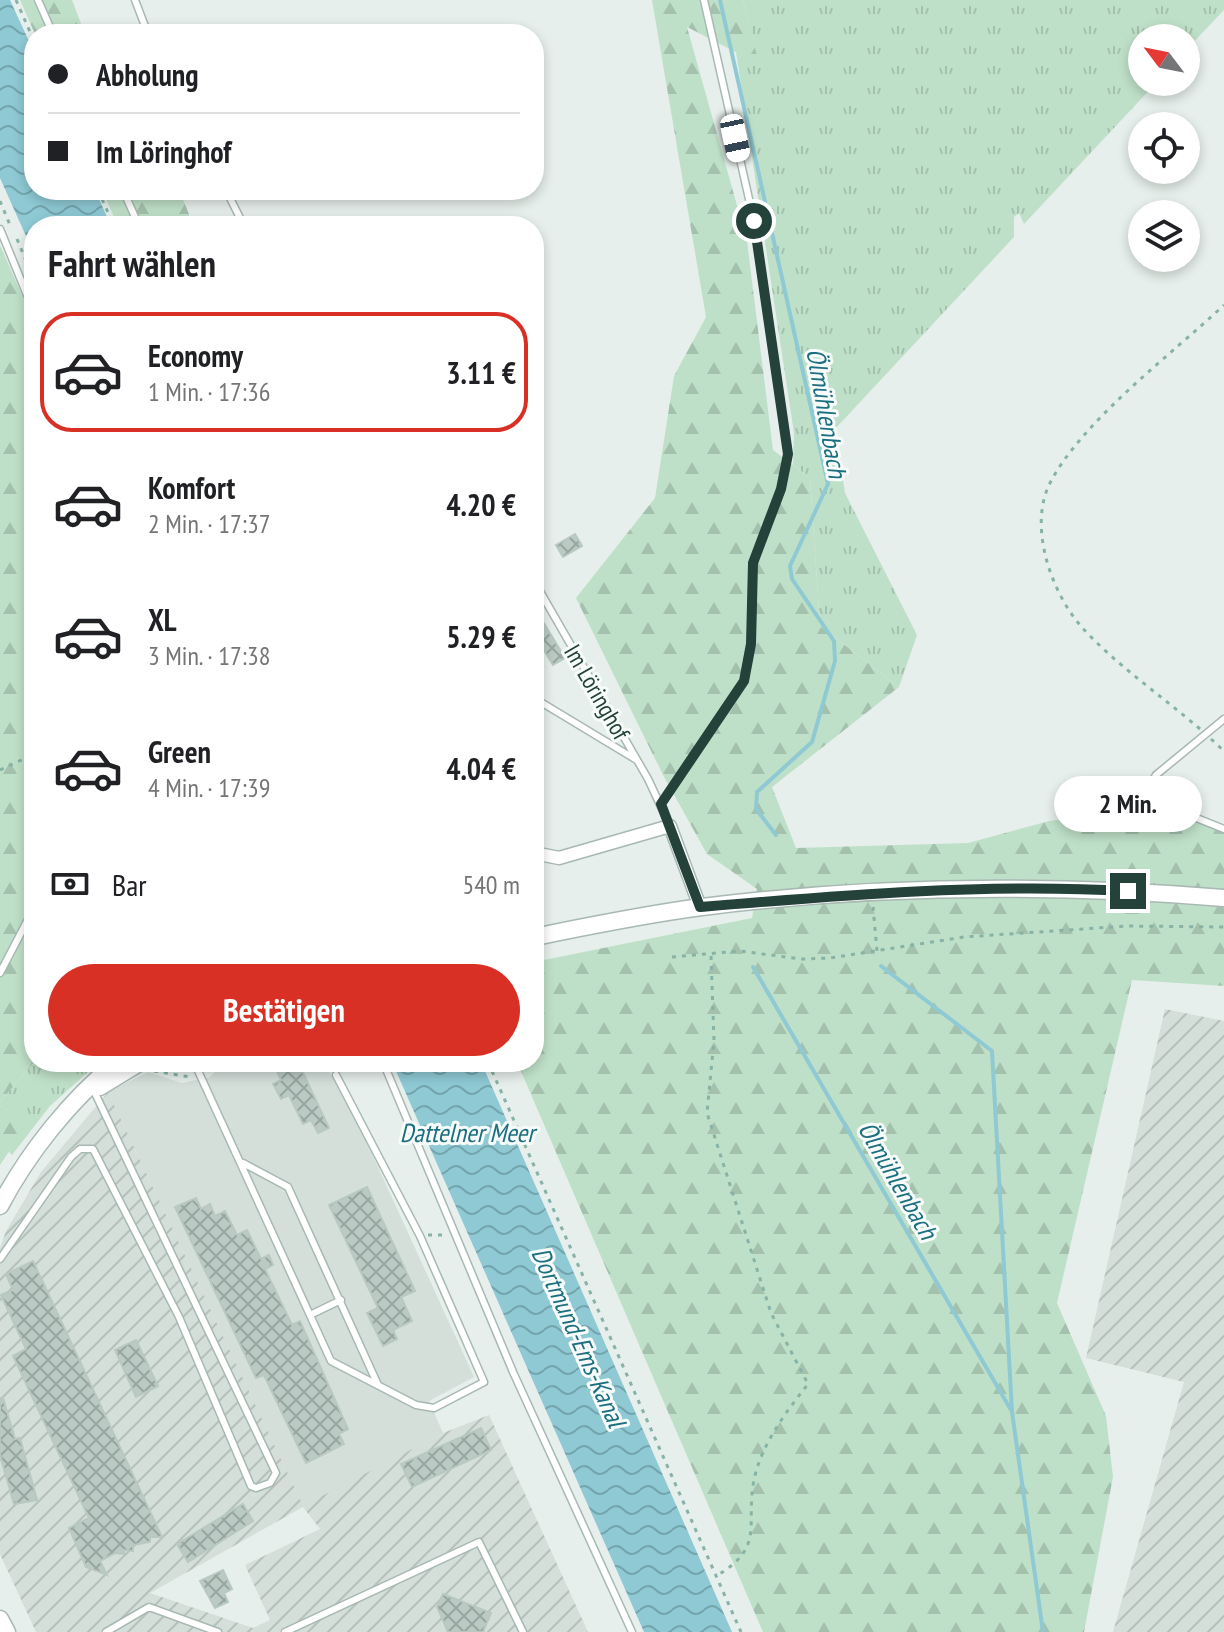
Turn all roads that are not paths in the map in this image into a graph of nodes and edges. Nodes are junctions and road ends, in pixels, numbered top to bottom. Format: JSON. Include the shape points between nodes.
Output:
{"nodes":[{"id":1,"x":38,"y":0,"type":"edge"},
{"id":2,"x":135,"y":0,"type":"edge"},
{"id":3,"x":704,"y":0,"type":"edge"},
{"id":4,"x":49,"y":24,"type":"edge"},
{"id":5,"x":144,"y":24,"type":"edge"},
{"id":6,"x":0,"y":229,"type":"edge"},
{"id":7,"x":24,"y":288,"type":"edge"},
{"id":8,"x":544,"y":598,"type":"edge"},
{"id":9,"x":544,"y":704,"type":"edge"},
{"id":10,"x":1224,"y":719,"type":"edge"},
{"id":11,"x":638,"y":761,"type":"junction"},
{"id":12,"x":661,"y":804,"type":"junction"},
{"id":13,"x":670,"y":826,"type":"junction"},
{"id":14,"x":1224,"y":829,"type":"edge"},
{"id":15,"x":544,"y":855,"type":"edge"},
{"id":16,"x":1224,"y":898,"type":"edge"},
{"id":17,"x":700,"y":907,"type":"junction"},
{"id":18,"x":24,"y":927,"type":"edge"},
{"id":19,"x":544,"y":935,"type":"edge"},
{"id":20,"x":0,"y":973,"type":"edge"},
{"id":21,"x":107,"y":1072,"type":"edge"},
{"id":22,"x":130,"y":1072,"type":"edge"},
{"id":23,"x":199,"y":1072,"type":"edge"},
{"id":24,"x":387,"y":1072,"type":"edge"},
{"id":25,"x":336,"y":1075,"type":"dead end"},
{"id":26,"x":94,"y":1091,"type":"junction"},
{"id":27,"x":69,"y":1110,"type":"junction"},
{"id":28,"x":243,"y":1163,"type":"junction"},
{"id":29,"x":0,"y":1206,"type":"edge"},
{"id":30,"x":0,"y":1259,"type":"edge"},
{"id":31,"x":341,"y":1300,"type":"junction"},
{"id":32,"x":310,"y":1315,"type":"junction"},
{"id":33,"x":378,"y":1385,"type":"junction"},
{"id":34,"x":0,"y":1619,"type":"edge"},
{"id":35,"x":7,"y":1632,"type":"edge"},
{"id":36,"x":106,"y":1632,"type":"edge"},
{"id":37,"x":218,"y":1632,"type":"edge"},
{"id":38,"x":285,"y":1632,"type":"edge"},
{"id":39,"x":523,"y":1632,"type":"edge"},
{"id":40,"x":632,"y":1632,"type":"edge"}],
"edges":[{"from":1,"to":4,"type":"lane"},
{"from":2,"to":5,"type":"lane"},
{"from":3,"to":12,"type":"lane","via":[[754,221],[788,454],[781,489],[753,563],[751,644],[744,681]]},
{"from":6,"to":7,"type":"lane"},
{"from":8,"to":11,"type":"lane","name":"Im Löringhof"},
{"from":9,"to":11,"type":"lane","name":"Im Löringhof"},
{"from":10,"to":14,"type":"lane","via":[[1156,775],[1144,797]]},
{"from":11,"to":12,"type":"lane","name":"Im Löringhof"},
{"from":12,"to":13,"type":"lane","name":"Im Löringhof"},
{"from":13,"to":15,"type":"street","via":[[559,858]]},
{"from":13,"to":17,"type":"street","name":"Im Löringhof"},
{"from":16,"to":17,"type":"street","via":[[1070,888],[871,892]]},
{"from":17,"to":19,"type":"street"},
{"from":18,"to":20,"type":"lane"},
{"from":21,"to":27,"type":"street"},
{"from":22,"to":26,"type":"street"},
{"from":23,"to":28,"type":"lane"},
{"from":24,"to":40,"type":"lane","via":[[513,1372]]},
{"from":25,"to":33,"type":"lane","via":[[420,1236],[484,1382],[434,1408],[416,1405]]},
{"from":26,"to":27,"type":"street"},
{"from":26,"to":30,"type":"lane","via":[[276,1473],[270,1483],[251,1486],[179,1317],[93,1149],[80,1149],[71,1157]]},
{"from":27,"to":29,"type":"street","via":[[28,1159]]},
{"from":28,"to":31,"type":"lane","via":[[288,1187]]},
{"from":28,"to":32,"type":"lane"},
{"from":31,"to":32,"type":"lane"},
{"from":31,"to":33,"type":"lane"},
{"from":32,"to":33,"type":"lane","via":[[331,1361]]},
{"from":34,"to":35,"type":"street"},
{"from":36,"to":37,"type":"lane","via":[[149,1607]]},
{"from":38,"to":39,"type":"lane","via":[[479,1542]]}]}
